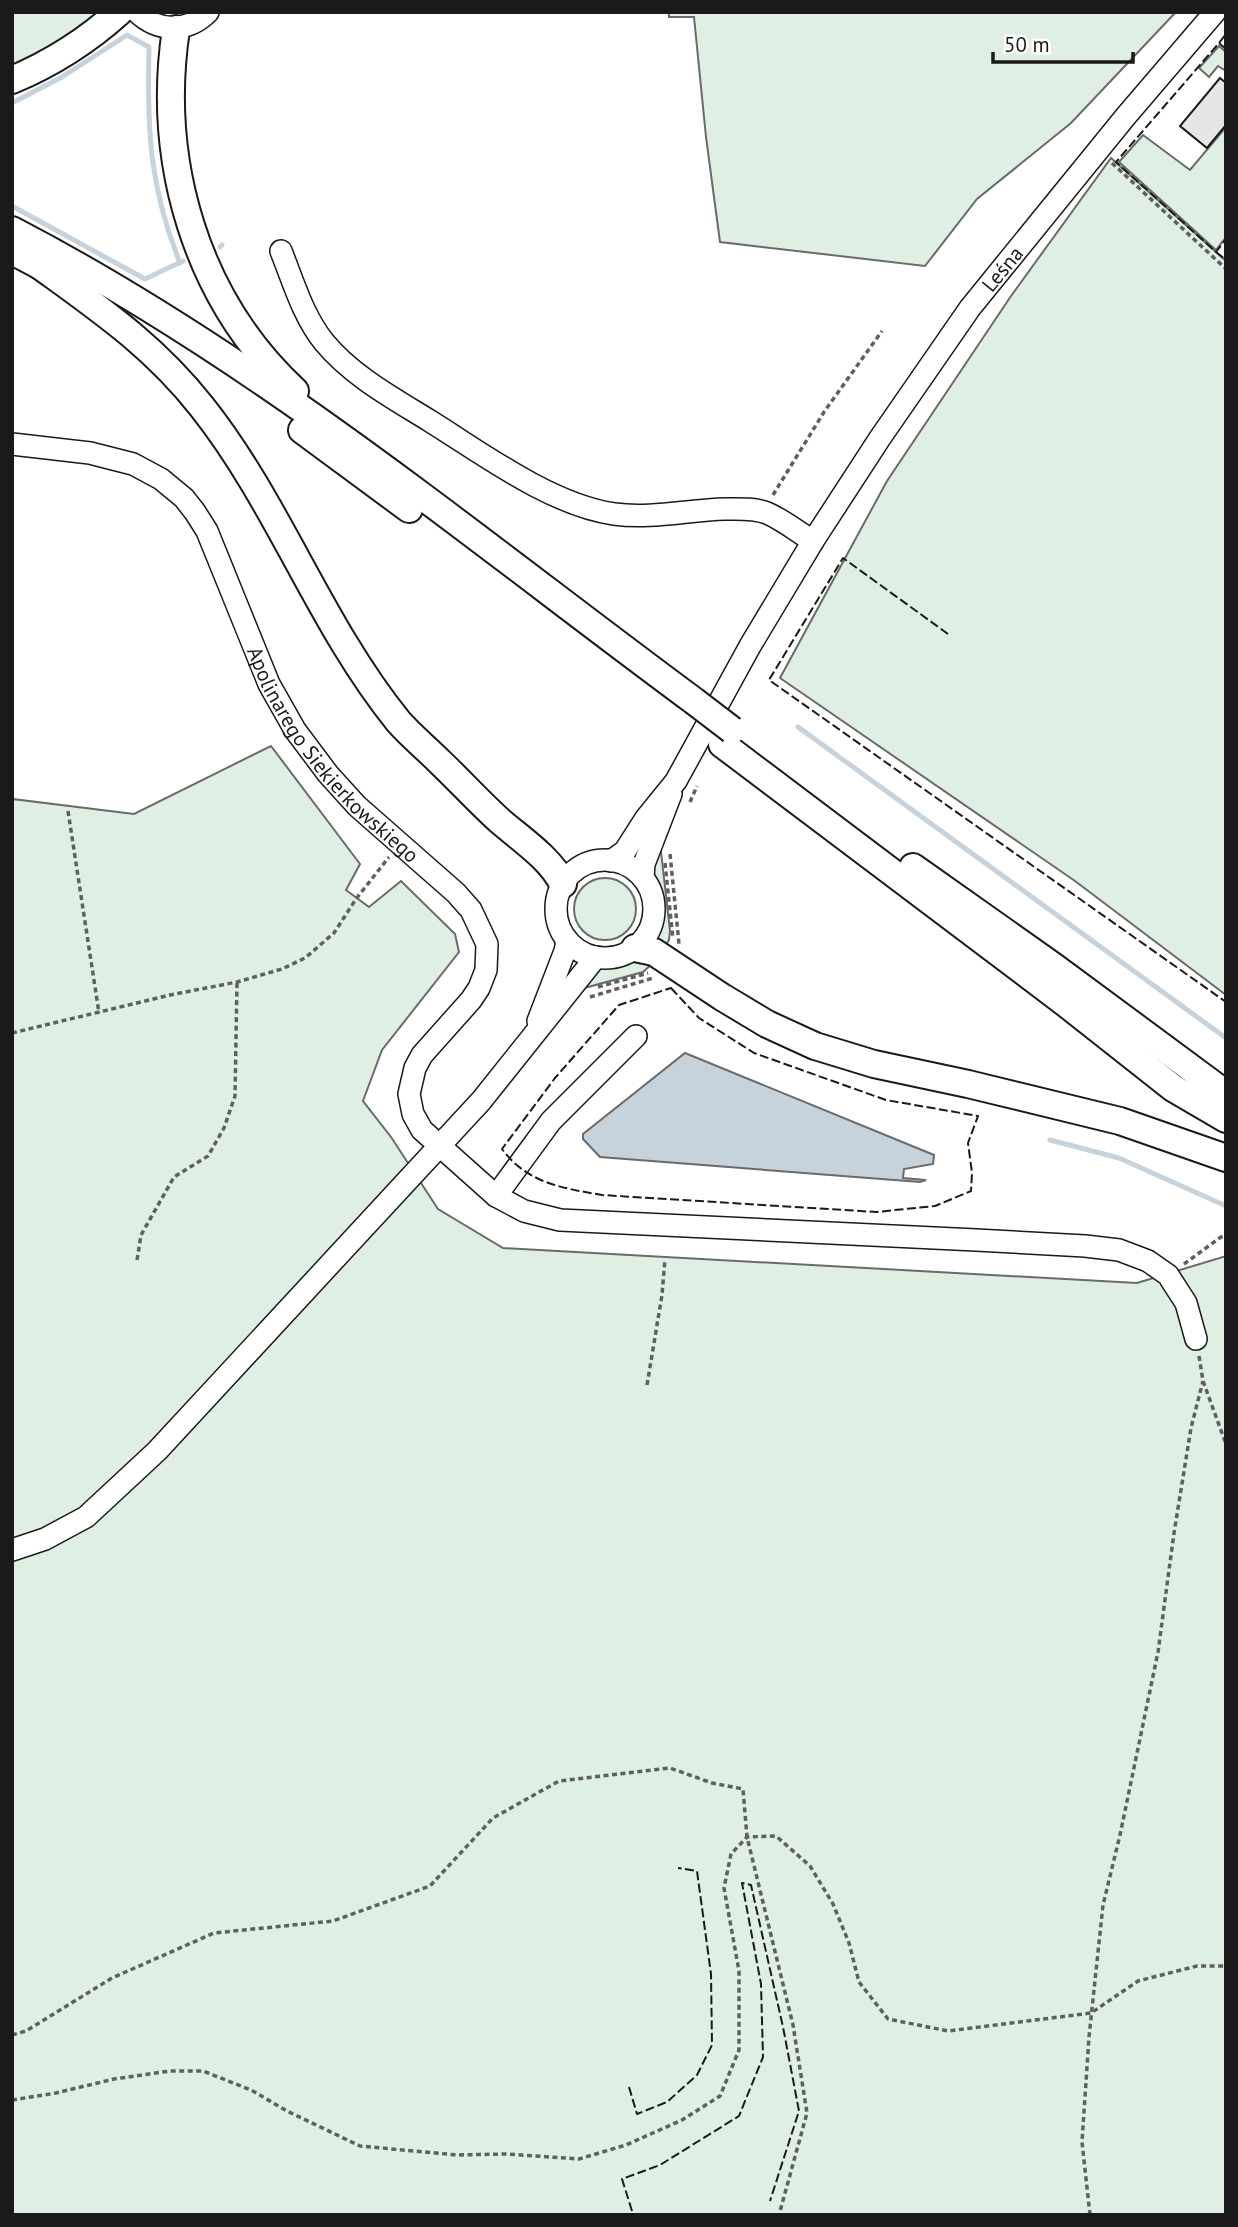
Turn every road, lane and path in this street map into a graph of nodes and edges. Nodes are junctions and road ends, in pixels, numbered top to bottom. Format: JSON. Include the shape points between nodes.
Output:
{"nodes":[{"id":1,"x":119,"y":12,"type":"edge"},
{"id":2,"x":137,"y":12,"type":"edge"},
{"id":3,"x":208,"y":12,"type":"edge"},
{"id":4,"x":1215,"y":12,"type":"edge"},
{"id":5,"x":176,"y":29,"type":"junction"},
{"id":6,"x":12,"y":80,"type":"edge"},
{"id":7,"x":1107,"y":159,"type":"dead end"},
{"id":8,"x":12,"y":230,"type":"edge"},
{"id":9,"x":12,"y":251,"type":"edge"},
{"id":10,"x":281,"y":251,"type":"dead end"},
{"id":11,"x":39,"y":265,"type":"junction"},
{"id":12,"x":1226,"y":269,"type":"edge"},
{"id":13,"x":882,"y":331,"type":"dead end"},
{"id":14,"x":347,"y":440,"type":"junction"},
{"id":15,"x":12,"y":444,"type":"edge"},
{"id":16,"x":767,"y":513,"type":"junction"},
{"id":17,"x":813,"y":541,"type":"junction"},
{"id":18,"x":689,"y":708,"type":"junction"},
{"id":19,"x":727,"y":737,"type":"junction"},
{"id":20,"x":676,"y":781,"type":"junction"},
{"id":21,"x":68,"y":811,"type":"dead end"},
{"id":22,"x":399,"y":844,"type":"junction"},
{"id":23,"x":611,"y":861,"type":"junction"},
{"id":24,"x":643,"y":878,"type":"junction"},
{"id":25,"x":563,"y":884,"type":"junction"},
{"id":26,"x":567,"y":940,"type":"junction"},
{"id":27,"x":635,"y":948,"type":"junction"},
{"id":28,"x":596,"y":957,"type":"junction"},
{"id":29,"x":237,"y":982,"type":"junction"},
{"id":30,"x":99,"y":1013,"type":"junction"},
{"id":31,"x":12,"y":1033,"type":"edge"},
{"id":32,"x":534,"y":1033,"type":"junction"},
{"id":33,"x":636,"y":1036,"type":"dead end"},
{"id":34,"x":1226,"y":1094,"type":"edge"},
{"id":35,"x":1226,"y":1119,"type":"edge"},
{"id":36,"x":440,"y":1146,"type":"junction"},
{"id":37,"x":1226,"y":1158,"type":"edge"},
{"id":38,"x":496,"y":1196,"type":"junction"},
{"id":39,"x":1226,"y":1236,"type":"edge"},
{"id":40,"x":665,"y":1258,"type":"dead end"},
{"id":41,"x":137,"y":1260,"type":"dead end"},
{"id":42,"x":1168,"y":1275,"type":"junction"},
{"id":43,"x":1196,"y":1339,"type":"dead end"},
{"id":44,"x":647,"y":1385,"type":"dead end"},
{"id":45,"x":1226,"y":1444,"type":"edge"},
{"id":46,"x":12,"y":1550,"type":"edge"},
{"id":47,"x":747,"y":1837,"type":"junction"},
{"id":48,"x":1226,"y":1966,"type":"edge"},
{"id":49,"x":1091,"y":2012,"type":"junction"},
{"id":50,"x":12,"y":2035,"type":"edge"},
{"id":51,"x":12,"y":2100,"type":"edge"},
{"id":52,"x":779,"y":2215,"type":"edge"},
{"id":53,"x":1090,"y":2215,"type":"edge"}],
"edges":[{"from":1,"to":6,"type":"main road","via":[[63,53]]},
{"from":2,"to":5,"type":"street","via":[[157,26]]},
{"from":3,"to":5,"type":"street"},
{"from":4,"to":17,"type":"street","name":"Leśna","via":[[970,308]]},
{"from":5,"to":14,"type":"main road","via":[[171,124],[181,195],[193,237],[247,338],[289,386]]},
{"from":7,"to":12,"type":"path"},
{"from":8,"to":14,"type":"main road","via":[[150,307]]},
{"from":9,"to":11,"type":"main road"},
{"from":10,"to":16,"type":"street","via":[[311,321],[338,358],[390,397],[530,482],[584,507],[617,514],[733,509]]},
{"from":11,"to":18,"type":"main road","via":[[154,328],[280,414],[618,663]]},
{"from":11,"to":25,"type":"main road","via":[[129,331],[187,388],[241,463],[363,673],[400,723],[538,853]]},
{"from":13,"to":16,"type":"path","via":[[824,412],[773,495]]},
{"from":14,"to":18,"type":"main road"},
{"from":15,"to":22,"type":"street","name":"Apolinarego Siekierkowskiego","via":[[120,459],[161,479],[184,498],[207,531],[269,684],[295,730],[335,782]]},
{"from":16,"to":17,"type":"street"},
{"from":17,"to":20,"type":"street","name":"Leśna"},
{"from":18,"to":19,"type":"main road","bridge":true},
{"from":19,"to":34,"type":"main road"},
{"from":19,"to":35,"type":"main road","via":[[1173,1087]]},
{"from":20,"to":23,"type":"street","via":[[625,850]]},
{"from":20,"to":24,"type":"street"},
{"from":21,"to":30,"type":"path"},
{"from":22,"to":29,"type":"path","via":[[324,942],[282,970]]},
{"from":22,"to":36,"type":"street","name":"Apolinarego Siekierkowskiego","via":[[456,892],[471,910],[487,944],[486,970],[479,988],[422,1055],[410,1083],[413,1114]]},
{"from":23,"to":24,"type":"street"},
{"from":23,"to":25,"type":"street","via":[[580,868]]},
{"from":24,"to":27,"type":"street","via":[[654,904],[653,916]]},
{"from":25,"to":26,"type":"street","via":[[556,910]]},
{"from":26,"to":28,"type":"street"},
{"from":26,"to":32,"type":"street"},
{"from":27,"to":28,"type":"street","via":[[613,958]]},
{"from":27,"to":37,"type":"main road","via":[[654,952],[767,1024],[815,1046],[1120,1121]]},
{"from":28,"to":32,"type":"street"},
{"from":29,"to":30,"type":"path"},
{"from":29,"to":41,"type":"path","via":[[234,1096],[224,1128],[208,1156],[174,1177],[141,1235]]},
{"from":30,"to":31,"type":"path"},
{"from":32,"to":36,"type":"street"},
{"from":33,"to":38,"type":"street","via":[[551,1121]]},
{"from":36,"to":38,"type":"street","name":"Apolinarego Siekierkowskiego"},
{"from":36,"to":46,"type":"street","via":[[157,1451],[86,1517],[46,1539]]},
{"from":38,"to":42,"type":"street","name":"Apolinarego Siekierkowskiego","via":[[524,1211],[560,1220],[1085,1246],[1119,1250]]},
{"from":39,"to":42,"type":"path"},
{"from":40,"to":44,"type":"path"},
{"from":42,"to":43,"type":"street","via":[[1186,1303]]},
{"from":45,"to":49,"type":"path","via":[[1203,1381],[1191,1428],[1158,1652],[1102,1905]]},
{"from":47,"to":49,"type":"path","via":[[776,1836],[810,1866],[833,1905],[859,1982],[888,2019],[948,2031]]},
{"from":47,"to":50,"type":"path","via":[[743,1789],[670,1768],[559,1781],[493,1818],[430,1886],[333,1921],[214,1933],[112,1978]]},
{"from":47,"to":51,"type":"path","via":[[731,1854],[724,1888],[739,1971],[739,2050],[720,2096],[682,2120],[626,2145],[579,2159],[360,2146],[251,2090],[203,2071],[114,2079]]},
{"from":47,"to":52,"type":"path","via":[[793,2025],[807,2112]]},
{"from":48,"to":49,"type":"path","via":[[1197,1965],[1138,1981]]},
{"from":49,"to":53,"type":"path","via":[[1082,2142]]}]}
